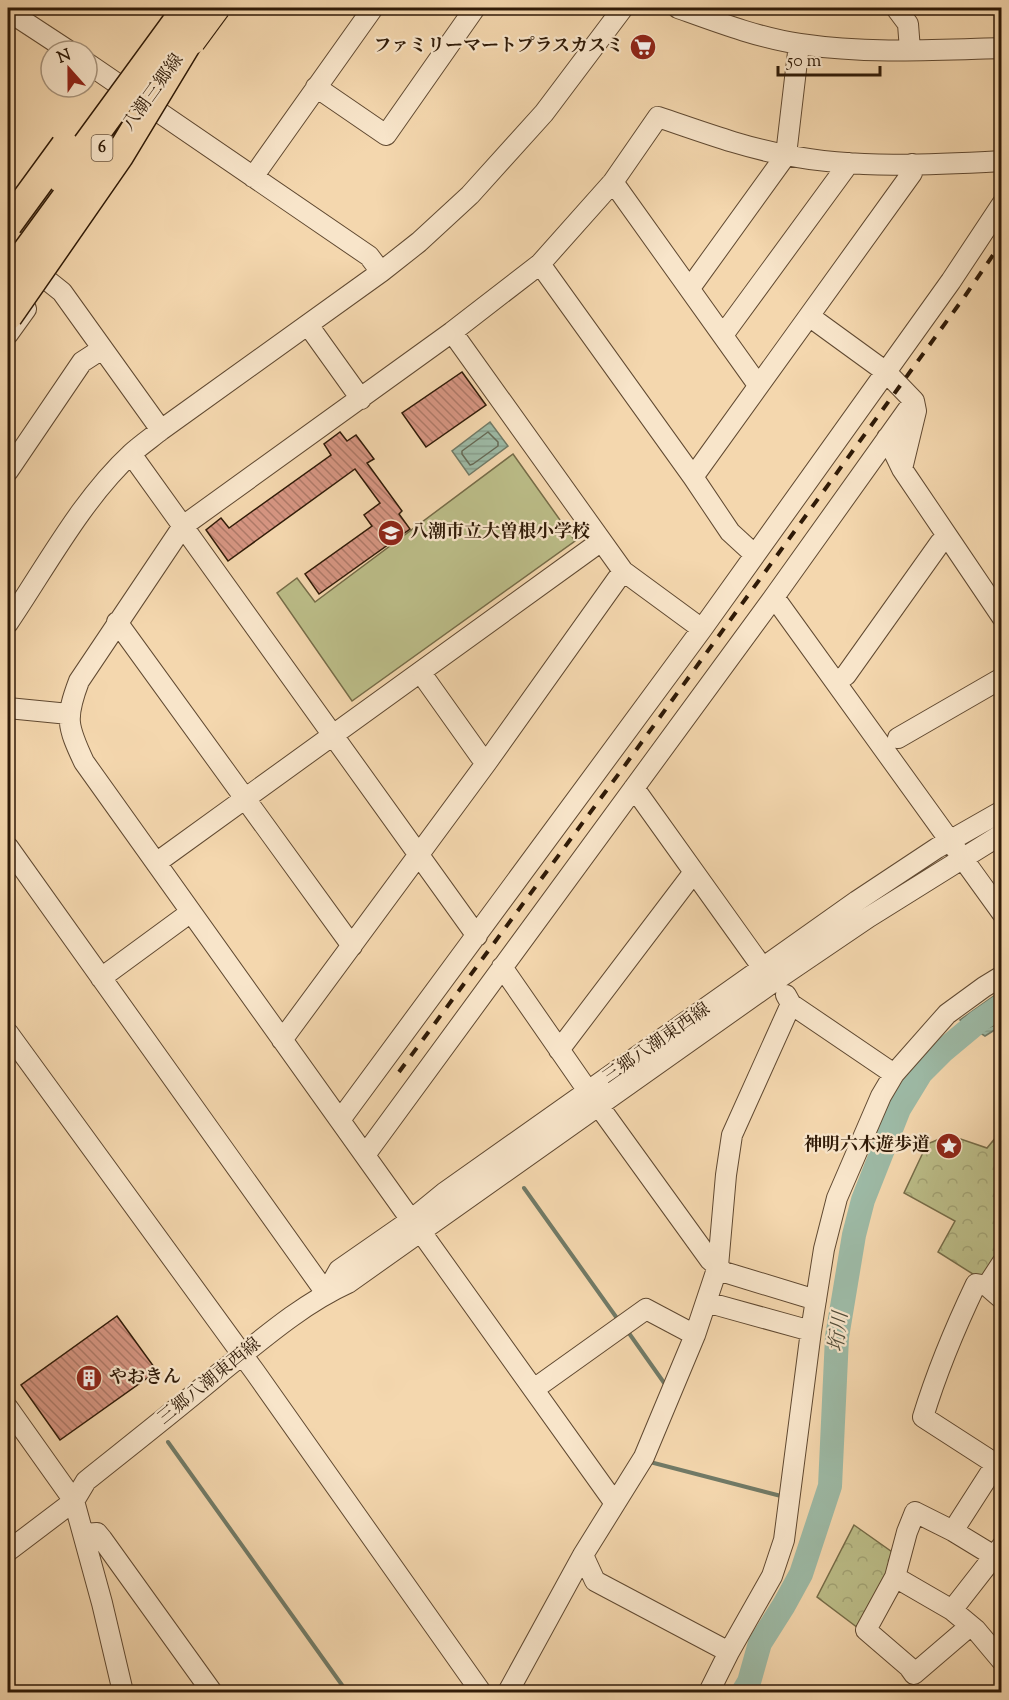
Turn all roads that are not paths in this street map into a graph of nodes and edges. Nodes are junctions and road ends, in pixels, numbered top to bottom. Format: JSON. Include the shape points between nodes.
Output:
{"nodes":[{"id":1,"x":168,"y":8,"type":"edge"},
{"id":2,"x":373,"y":8,"type":"edge"},
{"id":3,"x":475,"y":8,"type":"edge"},
{"id":4,"x":622,"y":8,"type":"edge"},
{"id":5,"x":678,"y":8,"type":"edge"},
{"id":6,"x":896,"y":8,"type":"edge"},
{"id":7,"x":8,"y":11,"type":"edge"},
{"id":8,"x":202,"y":12,"type":"edge"},
{"id":9,"x":51,"y":39,"type":"edge"},
{"id":10,"x":799,"y":44,"type":"junction"},
{"id":11,"x":1002,"y":48,"type":"edge"},
{"id":12,"x":910,"y":50,"type":"junction"},
{"id":13,"x":99,"y":71,"type":"edge"},
{"id":14,"x":316,"y":87,"type":"junction"},
{"id":15,"x":146,"y":103,"type":"junction"},
{"id":16,"x":786,"y":155,"type":"junction"},
{"id":17,"x":1002,"y":161,"type":"edge"},
{"id":18,"x":849,"y":163,"type":"junction"},
{"id":19,"x":912,"y":164,"type":"junction"},
{"id":20,"x":253,"y":177,"type":"junction"},
{"id":21,"x":613,"y":182,"type":"junction"},
{"id":22,"x":1002,"y":204,"type":"edge"},
{"id":23,"x":71,"y":207,"type":"junction"},
{"id":24,"x":12,"y":220,"type":"edge"},
{"id":25,"x":8,"y":253,"type":"edge"},
{"id":26,"x":540,"y":264,"type":"junction"},
{"id":27,"x":381,"y":272,"type":"junction"},
{"id":28,"x":8,"y":277,"type":"edge"},
{"id":29,"x":47,"y":280,"type":"junction"},
{"id":30,"x":690,"y":288,"type":"junction"},
{"id":31,"x":8,"y":296,"type":"edge"},
{"id":32,"x":809,"y":315,"type":"junction"},
{"id":33,"x":8,"y":316,"type":"edge"},
{"id":34,"x":308,"y":325,"type":"junction"},
{"id":35,"x":452,"y":332,"type":"junction"},
{"id":36,"x":8,"y":334,"type":"edge"},
{"id":37,"x":723,"y":335,"type":"junction"},
{"id":38,"x":102,"y":349,"type":"junction"},
{"id":39,"x":886,"y":372,"type":"junction"},
{"id":40,"x":759,"y":385,"type":"junction"},
{"id":41,"x":361,"y":399,"type":"junction"},
{"id":42,"x":914,"y":401,"type":"junction"},
{"id":43,"x":160,"y":430,"type":"junction"},
{"id":44,"x":887,"y":438,"type":"junction"},
{"id":45,"x":131,"y":454,"type":"junction"},
{"id":46,"x":902,"y":469,"type":"junction"},
{"id":47,"x":8,"y":471,"type":"edge"},
{"id":48,"x":693,"y":477,"type":"junction"},
{"id":49,"x":183,"y":525,"type":"junction"},
{"id":50,"x":948,"y":537,"type":"junction"},
{"id":51,"x":600,"y":542,"type":"junction"},
{"id":52,"x":755,"y":555,"type":"junction"},
{"id":53,"x":623,"y":571,"type":"junction"},
{"id":54,"x":774,"y":597,"type":"junction"},
{"id":55,"x":14,"y":601,"type":"edge"},
{"id":56,"x":1002,"y":616,"type":"edge"},
{"id":57,"x":117,"y":622,"type":"junction"},
{"id":58,"x":8,"y":623,"type":"edge"},
{"id":59,"x":702,"y":629,"type":"junction"},
{"id":60,"x":421,"y":673,"type":"junction"},
{"id":61,"x":1002,"y":678,"type":"edge"},
{"id":62,"x":836,"y":682,"type":"junction"},
{"id":63,"x":8,"y":708,"type":"edge"},
{"id":64,"x":69,"y":714,"type":"junction"},
{"id":65,"x":333,"y":736,"type":"junction"},
{"id":66,"x":898,"y":738,"type":"dead end"},
{"id":67,"x":487,"y":762,"type":"junction"},
{"id":68,"x":634,"y":788,"type":"junction"},
{"id":69,"x":245,"y":800,"type":"junction"},
{"id":70,"x":1002,"y":811,"type":"edge"},
{"id":71,"x":1002,"y":834,"type":"edge"},
{"id":72,"x":949,"y":842,"type":"junction"},
{"id":73,"x":8,"y":847,"type":"edge"},
{"id":74,"x":417,"y":855,"type":"junction"},
{"id":75,"x":961,"y":858,"type":"junction"},
{"id":76,"x":156,"y":863,"type":"junction"},
{"id":77,"x":694,"y":872,"type":"junction"},
{"id":78,"x":191,"y":912,"type":"junction"},
{"id":79,"x":1002,"y":913,"type":"edge"},
{"id":80,"x":477,"y":936,"type":"junction"},
{"id":81,"x":352,"y":946,"type":"junction"},
{"id":82,"x":502,"y":967,"type":"junction"},
{"id":83,"x":769,"y":973,"type":"junction"},
{"id":84,"x":1002,"y":976,"type":"edge"},
{"id":85,"x":101,"y":978,"type":"junction"},
{"id":86,"x":791,"y":1004,"type":"junction"},
{"id":87,"x":282,"y":1040,"type":"junction"},
{"id":88,"x":10,"y":1041,"type":"edge"},
{"id":89,"x":560,"y":1050,"type":"junction"},
{"id":90,"x":894,"y":1074,"type":"junction"},
{"id":91,"x":593,"y":1098,"type":"junction"},
{"id":92,"x":340,"y":1120,"type":"junction"},
{"id":93,"x":364,"y":1155,"type":"junction"},
{"id":94,"x":416,"y":1226,"type":"junction"},
{"id":95,"x":1002,"y":1263,"type":"edge"},
{"id":96,"x":718,"y":1266,"type":"junction"},
{"id":97,"x":326,"y":1293,"type":"junction"},
{"id":98,"x":994,"y":1293,"type":"edge"},
{"id":99,"x":816,"y":1300,"type":"junction"},
{"id":100,"x":706,"y":1302,"type":"junction"},
{"id":101,"x":811,"y":1331,"type":"junction"},
{"id":102,"x":695,"y":1335,"type":"junction"},
{"id":103,"x":242,"y":1356,"type":"junction"},
{"id":104,"x":534,"y":1389,"type":"junction"},
{"id":105,"x":8,"y":1408,"type":"edge"},
{"id":106,"x":999,"y":1466,"type":"edge"},
{"id":107,"x":74,"y":1501,"type":"junction"},
{"id":108,"x":614,"y":1502,"type":"junction"},
{"id":109,"x":954,"y":1531,"type":"junction"},
{"id":110,"x":84,"y":1534,"type":"junction"},
{"id":111,"x":8,"y":1551,"type":"edge"},
{"id":112,"x":998,"y":1551,"type":"edge"},
{"id":113,"x":583,"y":1555,"type":"junction"},
{"id":114,"x":895,"y":1577,"type":"junction"},
{"id":115,"x":952,"y":1610,"type":"junction"},
{"id":116,"x":970,"y":1626,"type":"junction"},
{"id":117,"x":729,"y":1652,"type":"junction"},
{"id":118,"x":1002,"y":1661,"type":"edge"},
{"id":119,"x":123,"y":1692,"type":"edge"},
{"id":120,"x":212,"y":1692,"type":"edge"},
{"id":121,"x":481,"y":1692,"type":"edge"},
{"id":122,"x":508,"y":1692,"type":"edge"},
{"id":123,"x":709,"y":1692,"type":"edge"}],
"edges":[{"from":1,"to":24,"type":"highway","bridge":true,"via":[[112,79]]},
{"from":2,"to":14,"type":"street"},
{"from":3,"to":14,"type":"street","via":[[386,135]]},
{"from":4,"to":27,"type":"street","via":[[544,113],[470,195]]},
{"from":5,"to":10,"type":"street"},
{"from":6,"to":12,"type":"street","via":[[908,24]]},
{"from":7,"to":9,"type":"street"},
{"from":8,"to":15,"type":"main road","name":"八潮三郷線","bridge":true},
{"from":8,"to":25,"type":"highway","number":"6","bridge":true},
{"from":8,"to":28,"type":"highway","number":"6","bridge":true},
{"from":8,"to":33,"type":"highway","bridge":true,"via":[[118,156]]},
{"from":10,"to":12,"type":"street"},
{"from":10,"to":16,"type":"street"},
{"from":11,"to":12,"type":"street"},
{"from":13,"to":15,"type":"street"},
{"from":14,"to":20,"type":"street"},
{"from":15,"to":20,"type":"street"},
{"from":15,"to":23,"type":"main road","name":"八潮三郷線"},
{"from":16,"to":18,"type":"street"},
{"from":16,"to":21,"type":"street","via":[[658,117]]},
{"from":16,"to":30,"type":"street"},
{"from":17,"to":19,"type":"street"},
{"from":18,"to":19,"type":"street"},
{"from":18,"to":37,"type":"street"},
{"from":19,"to":32,"type":"street","via":[[912,173]]},
{"from":20,"to":27,"type":"street","via":[[369,256]]},
{"from":21,"to":26,"type":"street"},
{"from":21,"to":30,"type":"street"},
{"from":22,"to":39,"type":"street"},
{"from":23,"to":29,"type":"street","via":[[67,241]]},
{"from":23,"to":31,"type":"main road","name":"八潮三郷線"},
{"from":26,"to":35,"type":"street"},
{"from":26,"to":48,"type":"street"},
{"from":27,"to":34,"type":"street"},
{"from":29,"to":36,"type":"street"},
{"from":29,"to":38,"type":"street","via":[[62,292]]},
{"from":30,"to":37,"type":"street"},
{"from":32,"to":39,"type":"street"},
{"from":32,"to":40,"type":"street"},
{"from":34,"to":41,"type":"street"},
{"from":34,"to":43,"type":"street"},
{"from":35,"to":41,"type":"street"},
{"from":35,"to":51,"type":"street"},
{"from":37,"to":40,"type":"street"},
{"from":38,"to":43,"type":"street"},
{"from":38,"to":47,"type":"street","via":[[82,362]]},
{"from":39,"to":42,"type":"street"},
{"from":39,"to":52,"type":"street"},
{"from":40,"to":48,"type":"street"},
{"from":41,"to":49,"type":"street"},
{"from":42,"to":44,"type":"street"},
{"from":42,"to":46,"type":"street","via":[[916,411]]},
{"from":43,"to":45,"type":"street"},
{"from":44,"to":46,"type":"street"},
{"from":44,"to":54,"type":"street"},
{"from":45,"to":49,"type":"street"},
{"from":45,"to":55,"type":"street"},
{"from":46,"to":50,"type":"street"},
{"from":48,"to":52,"type":"street","via":[[730,532]]},
{"from":49,"to":57,"type":"street"},
{"from":49,"to":65,"type":"street"},
{"from":50,"to":56,"type":"street"},
{"from":50,"to":62,"type":"street","via":[[846,675]]},
{"from":51,"to":53,"type":"street"},
{"from":51,"to":60,"type":"street"},
{"from":52,"to":59,"type":"street"},
{"from":53,"to":59,"type":"street"},
{"from":53,"to":67,"type":"street"},
{"from":54,"to":62,"type":"street"},
{"from":54,"to":68,"type":"street"},
{"from":55,"to":58,"type":"street"},
{"from":57,"to":64,"type":"street","via":[[79,681]]},
{"from":57,"to":69,"type":"street"},
{"from":59,"to":80,"type":"street"},
{"from":60,"to":65,"type":"street"},
{"from":60,"to":67,"type":"street"},
{"from":61,"to":66,"type":"street"},
{"from":62,"to":72,"type":"street"},
{"from":63,"to":64,"type":"street"},
{"from":64,"to":76,"type":"street","via":[[71,735],[84,762]]},
{"from":65,"to":69,"type":"street"},
{"from":65,"to":74,"type":"street"},
{"from":67,"to":74,"type":"street"},
{"from":68,"to":77,"type":"street"},
{"from":68,"to":82,"type":"street"},
{"from":69,"to":76,"type":"street"},
{"from":69,"to":81,"type":"street"},
{"from":70,"to":72,"type":"street","name":"三郷八潮東西線"},
{"from":71,"to":75,"type":"street","name":"三郷八潮東西線"},
{"from":72,"to":75,"type":"street"},
{"from":72,"to":83,"type":"street","name":"三郷八潮東西線","via":[[857,901]]},
{"from":73,"to":85,"type":"street"},
{"from":74,"to":80,"type":"street"},
{"from":74,"to":81,"type":"street"},
{"from":75,"to":79,"type":"street"},
{"from":75,"to":83,"type":"street","name":"三郷八潮東西線","via":[[869,917]]},
{"from":76,"to":78,"type":"street"},
{"from":77,"to":83,"type":"street"},
{"from":77,"to":89,"type":"street"},
{"from":78,"to":85,"type":"street"},
{"from":78,"to":87,"type":"street"},
{"from":80,"to":92,"type":"street"},
{"from":81,"to":87,"type":"street"},
{"from":82,"to":89,"type":"street"},
{"from":82,"to":93,"type":"street"},
{"from":83,"to":86,"type":"street"},
{"from":83,"to":91,"type":"street","name":"三郷八潮東西線"},
{"from":84,"to":90,"type":"street","via":[[947,1014]]},
{"from":85,"to":97,"type":"street"},
{"from":86,"to":90,"type":"street"},
{"from":86,"to":96,"type":"street","via":[[732,1135]]},
{"from":87,"to":92,"type":"street"},
{"from":88,"to":103,"type":"street"},
{"from":89,"to":91,"type":"street"},
{"from":90,"to":99,"type":"street","via":[[837,1198]]},
{"from":91,"to":94,"type":"street","name":"三郷八潮東西線","via":[[444,1193]]},
{"from":91,"to":96,"type":"street"},
{"from":92,"to":93,"type":"street"},
{"from":93,"to":94,"type":"street"},
{"from":94,"to":97,"type":"street","name":"三郷八潮東西線","via":[[348,1283]]},
{"from":94,"to":104,"type":"street"},
{"from":95,"to":98,"type":"street"},
{"from":96,"to":99,"type":"street","via":[[724,1272]]},
{"from":96,"to":100,"type":"street"},
{"from":97,"to":103,"type":"street","name":"三郷八潮東西線"},
{"from":98,"to":106,"type":"street","via":[[976,1284],[935,1375],[923,1417]]},
{"from":99,"to":101,"type":"street"},
{"from":100,"to":101,"type":"street"},
{"from":100,"to":102,"type":"street"},
{"from":101,"to":117,"type":"street","via":[[784,1540],[772,1576]]},
{"from":102,"to":104,"type":"street","via":[[646,1309]]},
{"from":102,"to":108,"type":"street","via":[[644,1456]]},
{"from":103,"to":107,"type":"street","name":"三郷八潮東西線","via":[[86,1481]]},
{"from":103,"to":121,"type":"street"},
{"from":104,"to":108,"type":"street"},
{"from":105,"to":107,"type":"street"},
{"from":106,"to":109,"type":"street"},
{"from":107,"to":110,"type":"street"},
{"from":107,"to":111,"type":"street","name":"三郷八潮東西線"},
{"from":108,"to":113,"type":"street"},
{"from":109,"to":112,"type":"street"},
{"from":109,"to":114,"type":"street","via":[[915,1512]]},
{"from":110,"to":119,"type":"street"},
{"from":110,"to":120,"type":"street","via":[[96,1533],[102,1539]]},
{"from":112,"to":115,"type":"street"},
{"from":113,"to":117,"type":"street","via":[[595,1581]]},
{"from":113,"to":122,"type":"street"},
{"from":114,"to":115,"type":"street"},
{"from":114,"to":116,"type":"street","via":[[866,1630],[914,1674]]},
{"from":115,"to":116,"type":"street"},
{"from":116,"to":118,"type":"street"},
{"from":117,"to":123,"type":"street"}]}
